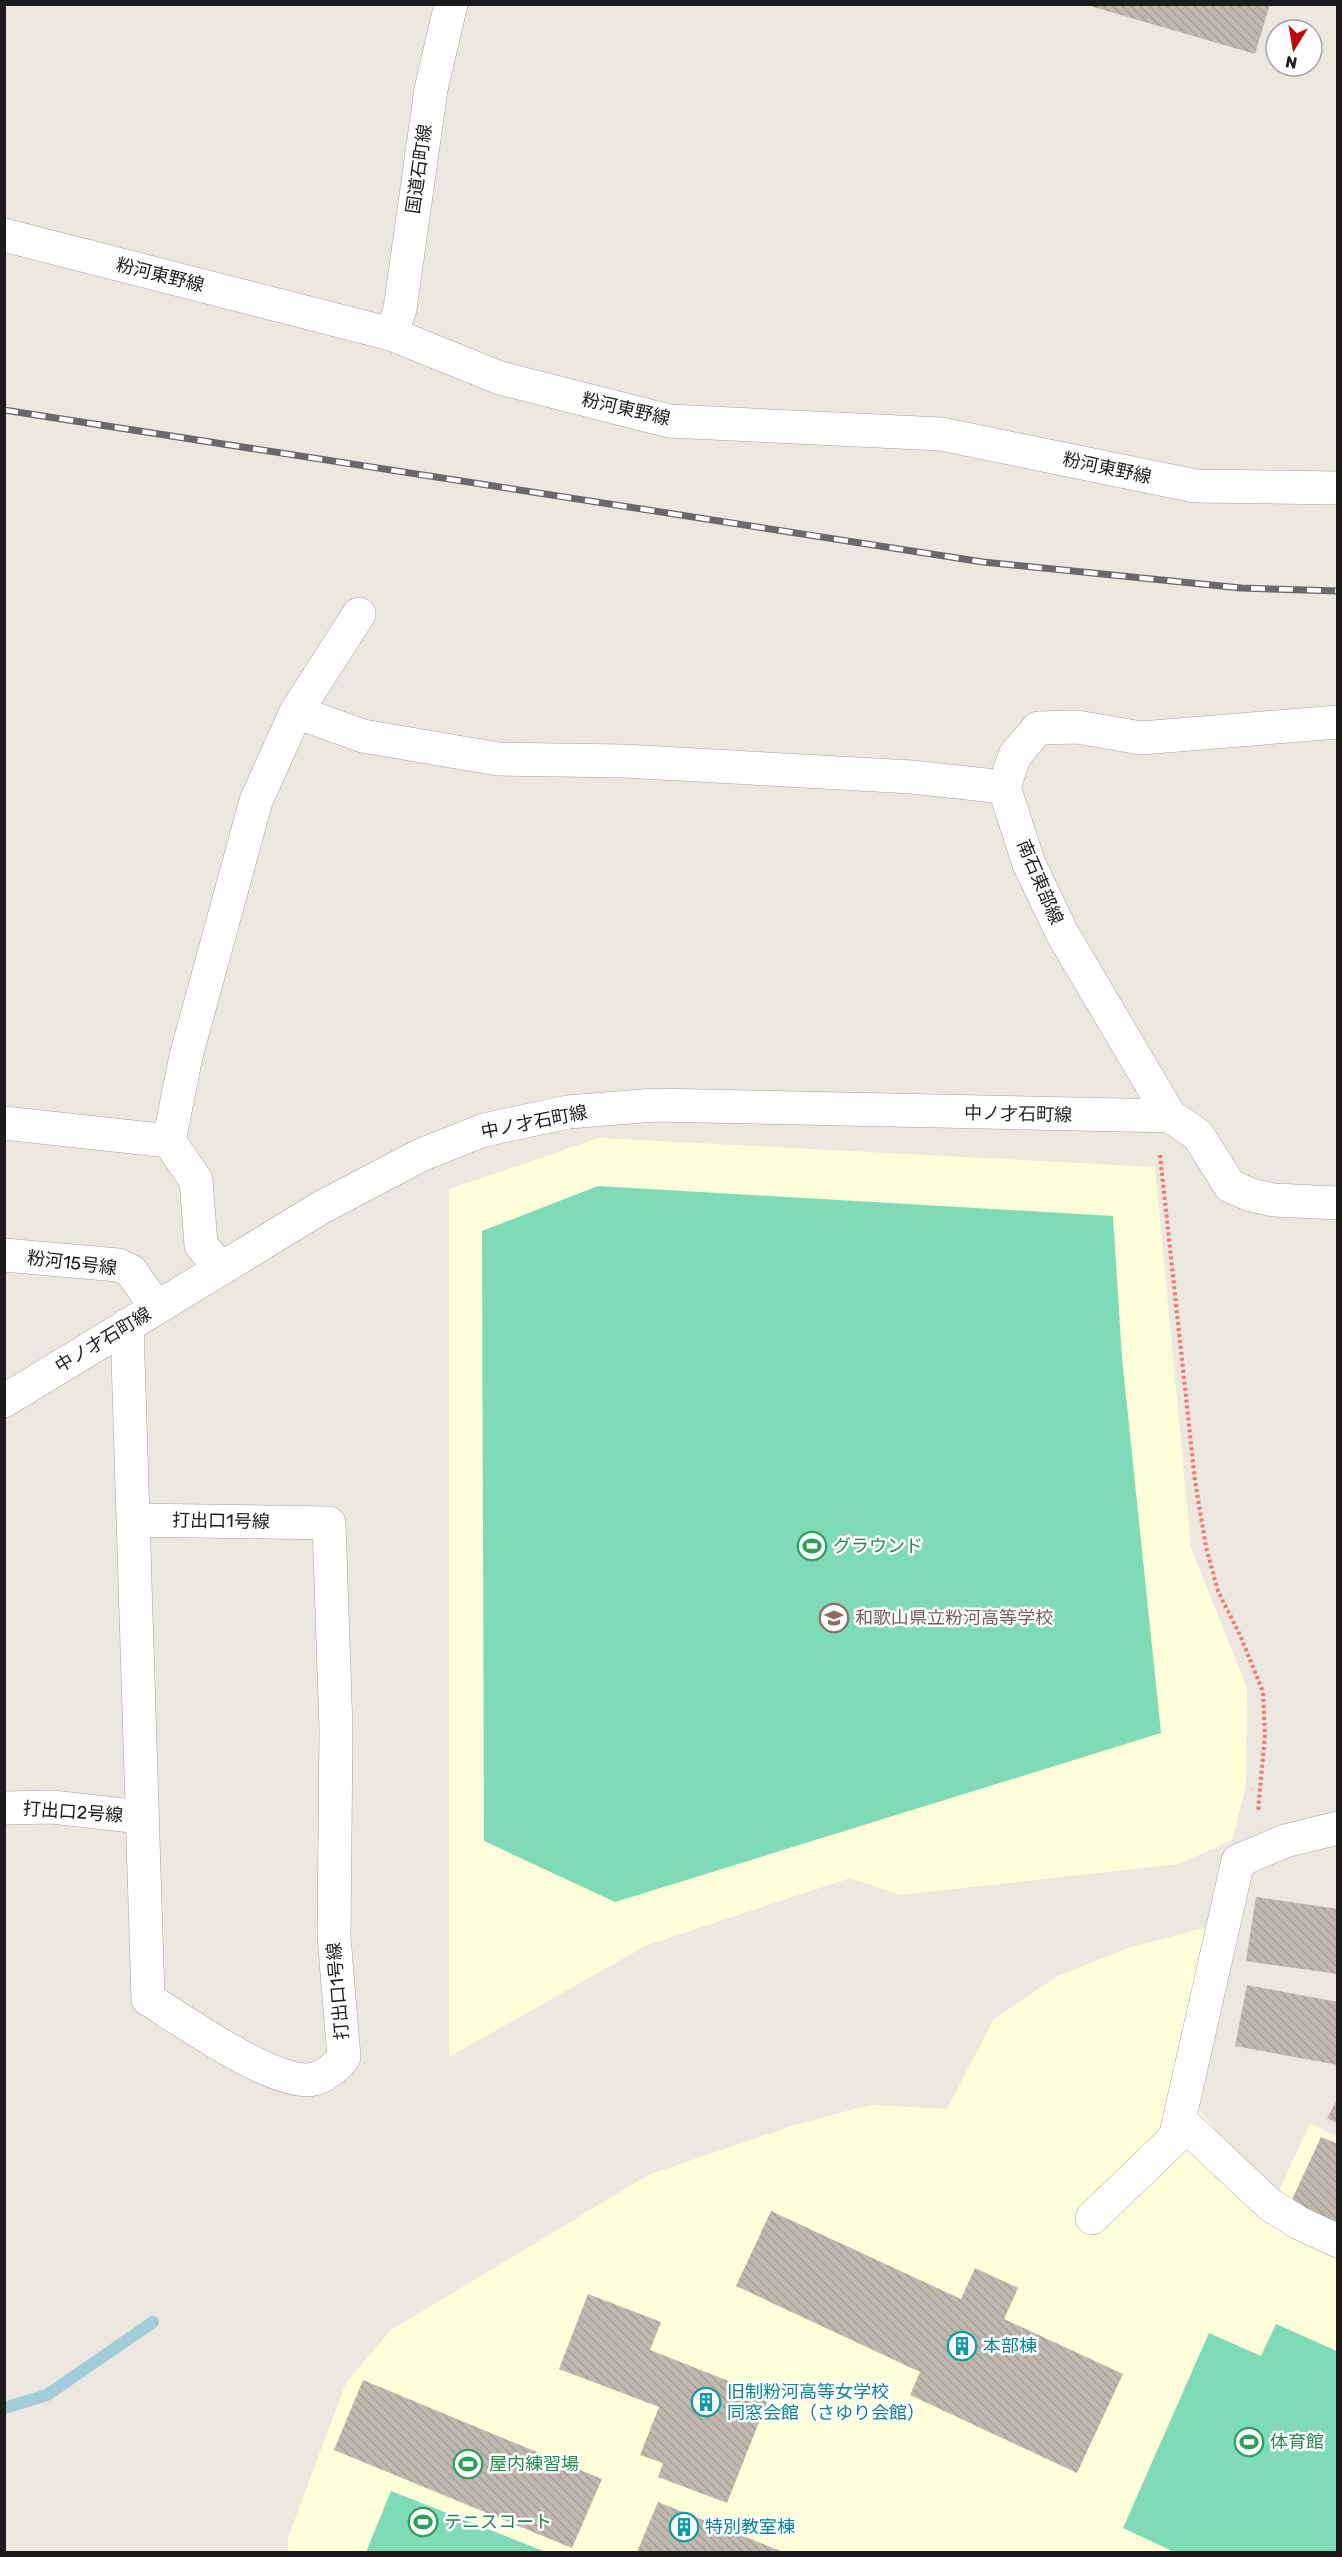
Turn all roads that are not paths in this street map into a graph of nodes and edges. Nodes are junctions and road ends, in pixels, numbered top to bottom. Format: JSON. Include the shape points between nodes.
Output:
{"nodes":[{"id":1,"x":451,"y":4,"type":"edge"},
{"id":2,"x":4,"y":235,"type":"edge"},
{"id":3,"x":391,"y":334,"type":"junction"},
{"id":4,"x":1338,"y":488,"type":"edge"},
{"id":5,"x":359,"y":614,"type":"dead end"},
{"id":6,"x":296,"y":712,"type":"junction"},
{"id":7,"x":1338,"y":723,"type":"edge"},
{"id":8,"x":1004,"y":787,"type":"junction"},
{"id":9,"x":1163,"y":1117,"type":"junction"},
{"id":10,"x":4,"y":1123,"type":"edge"},
{"id":11,"x":169,"y":1141,"type":"junction"},
{"id":12,"x":1338,"y":1203,"type":"edge"},
{"id":13,"x":4,"y":1255,"type":"edge"},
{"id":14,"x":221,"y":1269,"type":"junction"},
{"id":15,"x":156,"y":1307,"type":"junction"},
{"id":16,"x":126,"y":1325,"type":"junction"},
{"id":17,"x":4,"y":1401,"type":"edge"},
{"id":18,"x":134,"y":1520,"type":"junction"},
{"id":19,"x":4,"y":1808,"type":"edge"},
{"id":20,"x":141,"y":1817,"type":"junction"},
{"id":21,"x":1338,"y":1828,"type":"edge"},
{"id":22,"x":1180,"y":2120,"type":"junction"},
{"id":23,"x":1092,"y":2218,"type":"dead end"},
{"id":24,"x":1338,"y":2241,"type":"edge"}],
"edges":[{"from":1,"to":3,"type":"street","name":"国道石町線","via":[[430,89],[400,309]]},
{"from":2,"to":3,"type":"street","name":"粉河東野線"},
{"from":3,"to":4,"type":"street","name":"粉河東野線","via":[[500,378],[669,421],[941,434],[1195,486]]},
{"from":5,"to":6,"type":"street"},
{"from":6,"to":8,"type":"street","via":[[363,736],[498,759],[636,761],[912,777]]},
{"from":6,"to":11,"type":"street","via":[[256,801],[186,1056]]},
{"from":7,"to":8,"type":"street","via":[[1141,738],[1077,727],[1038,728],[1015,755]]},
{"from":8,"to":9,"type":"street","name":"南石東部線","via":[[1029,864],[1062,933]]},
{"from":9,"to":12,"type":"street","name":"南石東部線","via":[[1198,1135],[1230,1186],[1273,1200]]},
{"from":9,"to":14,"type":"street","name":"中ノ才石町線","via":[[655,1105],[568,1112],[484,1130],[421,1155],[322,1207]]},
{"from":10,"to":11,"type":"street"},
{"from":11,"to":14,"type":"street","via":[[196,1180],[201,1245]]},
{"from":13,"to":15,"type":"street","name":"粉河15号線","via":[[118,1265],[131,1271]]},
{"from":14,"to":15,"type":"street","name":"中ノ才石町線"},
{"from":15,"to":16,"type":"street","name":"中ノ才石町線"},
{"from":16,"to":17,"type":"street","name":"中ノ才石町線"},
{"from":16,"to":18,"type":"street","name":"打出口1号線"},
{"from":18,"to":20,"type":"street","name":"打出口1号線"},
{"from":18,"to":20,"type":"street","name":"打出口1号線","via":[[329,1523],[336,1730],[334,1937],[344,2058],[334,2070],[313,2079],[290,2078],[269,2070],[148,1999]]},
{"from":19,"to":20,"type":"street","name":"打出口2号線","via":[[52,1808]]},
{"from":21,"to":22,"type":"street","via":[[1285,1841],[1238,1862]]},
{"from":22,"to":23,"type":"street","via":[[1175,2138]]},
{"from":22,"to":24,"type":"street","via":[[1269,2204]]}]}
